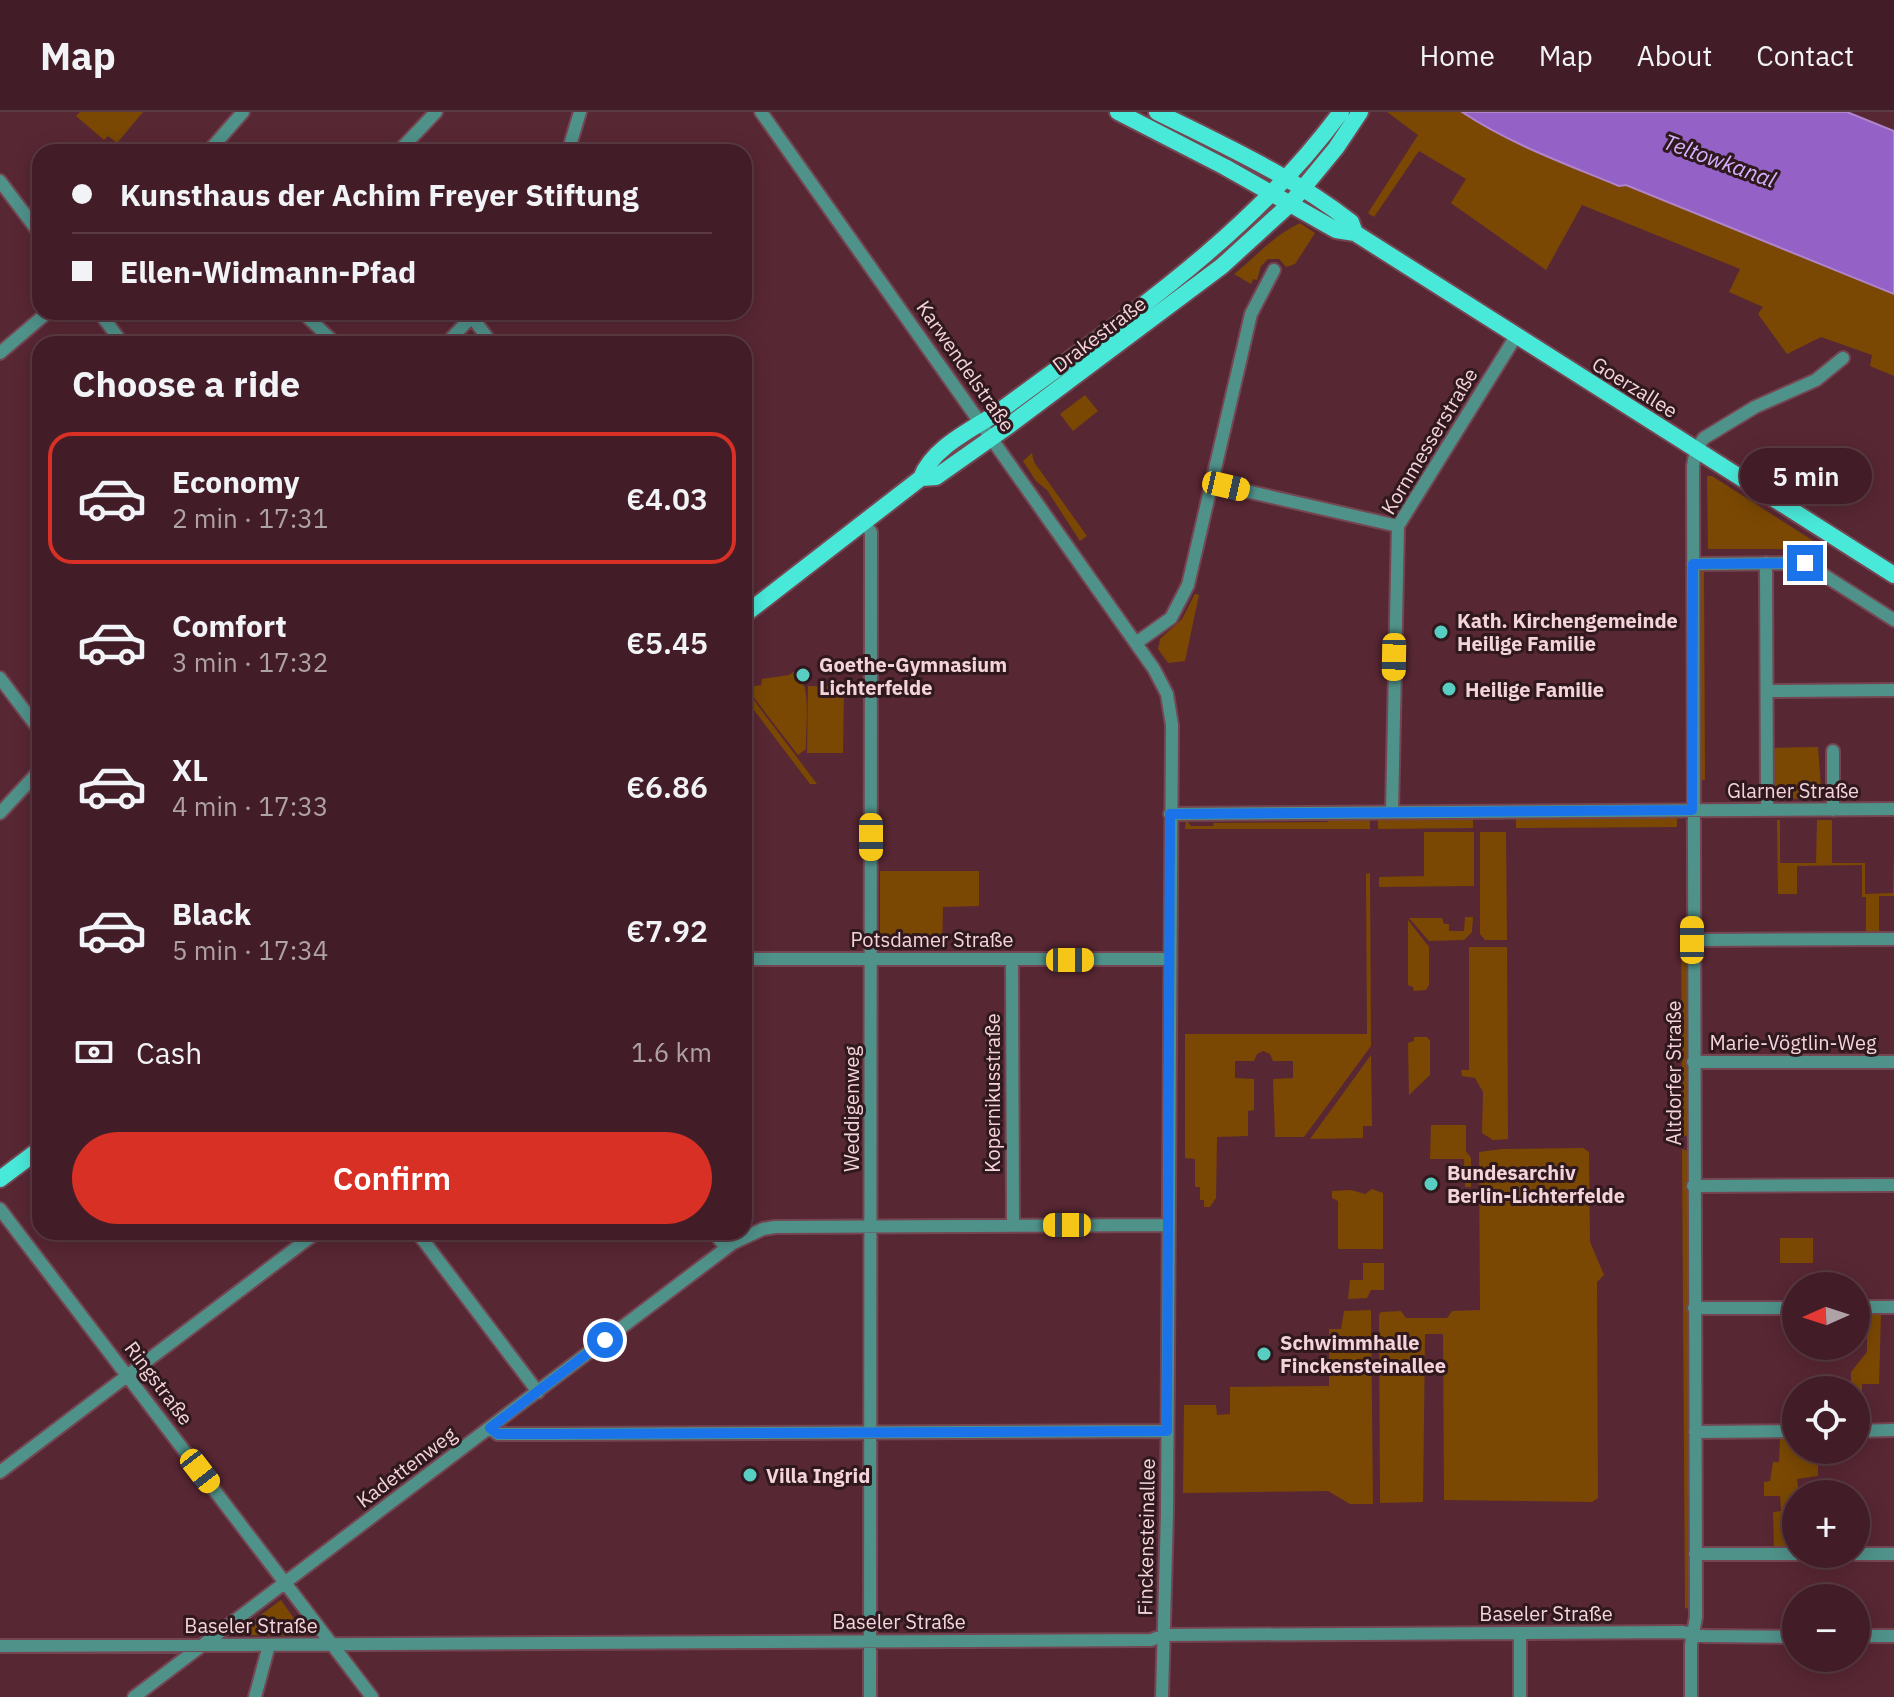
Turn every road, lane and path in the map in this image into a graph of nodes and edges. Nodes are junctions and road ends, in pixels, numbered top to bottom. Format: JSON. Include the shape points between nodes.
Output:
{"nodes":[{"id":1,"x":243,"y":112,"type":"edge"},
{"id":2,"x":436,"y":112,"type":"edge"},
{"id":3,"x":580,"y":112,"type":"edge"},
{"id":4,"x":761,"y":112,"type":"edge"},
{"id":5,"x":1118,"y":112,"type":"edge"},
{"id":6,"x":1157,"y":112,"type":"edge"},
{"id":7,"x":1341,"y":112,"type":"edge"},
{"id":8,"x":1360,"y":112,"type":"edge"},
{"id":9,"x":215,"y":144,"type":"edge"},
{"id":10,"x":406,"y":144,"type":"edge"},
{"id":11,"x":570,"y":144,"type":"edge"},
{"id":12,"x":1287,"y":178,"type":"junction"},
{"id":13,"x":0,"y":181,"type":"edge"},
{"id":14,"x":1303,"y":189,"type":"junction"},
{"id":15,"x":1273,"y":193,"type":"junction"},
{"id":16,"x":1290,"y":204,"type":"junction"},
{"id":17,"x":32,"y":223,"type":"edge"},
{"id":18,"x":1355,"y":233,"type":"junction"},
{"id":19,"x":1274,"y":270,"type":"dead end"},
{"id":20,"x":39,"y":320,"type":"edge"},
{"id":21,"x":310,"y":320,"type":"edge"},
{"id":22,"x":468,"y":320,"type":"edge"},
{"id":23,"x":328,"y":336,"type":"edge"},
{"id":24,"x":453,"y":336,"type":"edge"},
{"id":25,"x":1516,"y":336,"type":"junction"},
{"id":26,"x":0,"y":353,"type":"edge"},
{"id":27,"x":1843,"y":358,"type":"dead end"},
{"id":28,"x":982,"y":423,"type":"junction"},
{"id":29,"x":992,"y":437,"type":"junction"},
{"id":30,"x":1696,"y":449,"type":"junction"},
{"id":31,"x":921,"y":478,"type":"junction"},
{"id":32,"x":1211,"y":483,"type":"junction"},
{"id":33,"x":865,"y":524,"type":"junction"},
{"id":34,"x":1398,"y":526,"type":"junction"},
{"id":35,"x":1766,"y":563,"type":"junction"},
{"id":36,"x":1693,"y":564,"type":"junction"},
{"id":37,"x":1894,"y":575,"type":"edge"},
{"id":38,"x":752,"y":609,"type":"edge"},
{"id":39,"x":1894,"y":620,"type":"edge"},
{"id":40,"x":1136,"y":643,"type":"junction"},
{"id":41,"x":0,"y":678,"type":"edge"},
{"id":42,"x":1894,"y":690,"type":"edge"},
{"id":43,"x":1767,"y":691,"type":"junction"},
{"id":44,"x":32,"y":720,"type":"edge"},
{"id":45,"x":1833,"y":751,"type":"dead end"},
{"id":46,"x":32,"y":779,"type":"edge"},
{"id":47,"x":1894,"y":809,"type":"edge"},
{"id":48,"x":1692,"y":810,"type":"junction"},
{"id":49,"x":1767,"y":810,"type":"junction"},
{"id":50,"x":1833,"y":810,"type":"junction"},
{"id":51,"x":1392,"y":812,"type":"junction"},
{"id":52,"x":0,"y":813,"type":"edge"},
{"id":53,"x":1170,"y":814,"type":"junction"},
{"id":54,"x":1894,"y":939,"type":"edge"},
{"id":55,"x":1692,"y":940,"type":"junction"},
{"id":56,"x":752,"y":959,"type":"edge"},
{"id":57,"x":871,"y":959,"type":"junction"},
{"id":58,"x":1168,"y":959,"type":"junction"},
{"id":59,"x":1012,"y":960,"type":"junction"},
{"id":60,"x":1693,"y":1062,"type":"junction"},
{"id":61,"x":1894,"y":1062,"type":"edge"},
{"id":62,"x":32,"y":1155,"type":"edge"},
{"id":63,"x":0,"y":1179,"type":"edge"},
{"id":64,"x":1894,"y":1185,"type":"edge"},
{"id":65,"x":1693,"y":1186,"type":"junction"},
{"id":66,"x":0,"y":1209,"type":"edge"},
{"id":67,"x":1168,"y":1225,"type":"junction"},
{"id":68,"x":871,"y":1226,"type":"junction"},
{"id":69,"x":1013,"y":1226,"type":"junction"},
{"id":70,"x":752,"y":1234,"type":"edge"},
{"id":71,"x":306,"y":1240,"type":"edge"},
{"id":72,"x":423,"y":1240,"type":"edge"},
{"id":73,"x":720,"y":1240,"type":"edge"},
{"id":74,"x":739,"y":1240,"type":"edge"},
{"id":75,"x":726,"y":1248,"type":"junction"},
{"id":76,"x":1870,"y":1307,"type":"edge"},
{"id":77,"x":1894,"y":1307,"type":"edge"},
{"id":78,"x":1694,"y":1308,"type":"junction"},
{"id":79,"x":1782,"y":1308,"type":"edge"},
{"id":80,"x":128,"y":1375,"type":"junction"},
{"id":81,"x":538,"y":1392,"type":"junction"},
{"id":82,"x":490,"y":1428,"type":"junction"},
{"id":83,"x":1894,"y":1430,"type":"edge"},
{"id":84,"x":1167,"y":1431,"type":"junction"},
{"id":85,"x":1782,"y":1431,"type":"edge"},
{"id":86,"x":1870,"y":1431,"type":"edge"},
{"id":87,"x":1695,"y":1432,"type":"junction"},
{"id":88,"x":870,"y":1433,"type":"junction"},
{"id":89,"x":0,"y":1472,"type":"edge"},
{"id":90,"x":1695,"y":1554,"type":"junction"},
{"id":91,"x":1782,"y":1554,"type":"edge"},
{"id":92,"x":1870,"y":1554,"type":"edge"},
{"id":93,"x":1894,"y":1554,"type":"edge"},
{"id":94,"x":285,"y":1583,"type":"junction"},
{"id":95,"x":1520,"y":1633,"type":"junction"},
{"id":96,"x":1692,"y":1634,"type":"junction"},
{"id":97,"x":1164,"y":1635,"type":"junction"},
{"id":98,"x":1870,"y":1636,"type":"edge"},
{"id":99,"x":1894,"y":1636,"type":"edge"},
{"id":100,"x":1782,"y":1637,"type":"edge"},
{"id":101,"x":870,"y":1641,"type":"junction"},
{"id":102,"x":203,"y":1645,"type":"junction"},
{"id":103,"x":269,"y":1645,"type":"junction"},
{"id":104,"x":331,"y":1645,"type":"junction"},
{"id":105,"x":0,"y":1646,"type":"edge"},
{"id":106,"x":134,"y":1697,"type":"edge"},
{"id":107,"x":255,"y":1697,"type":"edge"},
{"id":108,"x":372,"y":1697,"type":"edge"},
{"id":109,"x":870,"y":1697,"type":"edge"},
{"id":110,"x":1162,"y":1697,"type":"edge"},
{"id":111,"x":1520,"y":1697,"type":"edge"},
{"id":112,"x":1691,"y":1697,"type":"edge"}],
"edges":[{"from":1,"to":9,"type":"street"},
{"from":2,"to":10,"type":"street"},
{"from":3,"to":11,"type":"street"},
{"from":4,"to":28,"type":"street","name":"Karwendelstraße"},
{"from":5,"to":15,"type":"main road","name":"Goerzallee"},
{"from":6,"to":12,"type":"main road","name":"Goerzallee"},
{"from":7,"to":12,"type":"main road","name":"Drakestraße"},
{"from":8,"to":14,"type":"main road","name":"Drakestraße"},
{"from":12,"to":14,"type":"main road","name":"Goerzallee"},
{"from":12,"to":15,"type":"main road","name":"Drakestraße"},
{"from":13,"to":17,"type":"street"},
{"from":14,"to":16,"type":"main road","name":"Drakestraße"},
{"from":14,"to":18,"type":"main road","name":"Goerzallee","via":[[1351,222]]},
{"from":15,"to":16,"type":"main road","name":"Goerzallee"},
{"from":15,"to":28,"type":"main road","name":"Drakestraße","via":[[1190,269]]},
{"from":16,"to":18,"type":"main road","name":"Goerzallee","via":[[1336,230]]},
{"from":16,"to":29,"type":"main road","name":"Drakestraße","via":[[1222,266]]},
{"from":18,"to":25,"type":"main road","name":"Goerzallee"},
{"from":19,"to":32,"type":"street","via":[[1251,314]]},
{"from":20,"to":26,"type":"street"},
{"from":21,"to":23,"type":"street"},
{"from":22,"to":24,"type":"street"},
{"from":25,"to":30,"type":"main road","name":"Goerzallee"},
{"from":25,"to":34,"type":"street","name":"Kornmesserstraße"},
{"from":27,"to":30,"type":"street","via":[[1816,380],[1709,434]]},
{"from":28,"to":29,"type":"street","name":"Karwendelstraße"},
{"from":28,"to":31,"type":"main road","name":"Drakestraße","via":[[928,463]]},
{"from":29,"to":31,"type":"main road","name":"Drakestraße","via":[[936,477]]},
{"from":29,"to":40,"type":"street","name":"Karwendelstraße"},
{"from":30,"to":36,"type":"street","name":"Altdorfer Straße"},
{"from":30,"to":37,"type":"main road","name":"Goerzallee"},
{"from":31,"to":33,"type":"main road","name":"Drakestraße"},
{"from":32,"to":34,"type":"street"},
{"from":32,"to":40,"type":"street","via":[[1183,599],[1171,618]]},
{"from":33,"to":38,"type":"main road","name":"Drakestraße"},
{"from":33,"to":57,"type":"street","name":"Weddigenweg","via":[[871,532]]},
{"from":34,"to":51,"type":"street","name":"Kornmesserstraße"},
{"from":35,"to":36,"type":"street"},
{"from":35,"to":39,"type":"street","via":[[1805,563]]},
{"from":35,"to":43,"type":"street"},
{"from":36,"to":48,"type":"street","name":"Altdorfer Straße"},
{"from":40,"to":53,"type":"street","name":"Finckensteinallee","via":[[1167,694],[1172,725]]},
{"from":41,"to":44,"type":"street"},
{"from":42,"to":43,"type":"street"},
{"from":43,"to":49,"type":"street"},
{"from":45,"to":50,"type":"street"},
{"from":46,"to":52,"type":"street"},
{"from":47,"to":50,"type":"street","name":"Glarner Straße"},
{"from":48,"to":49,"type":"street","name":"Glarner Straße"},
{"from":48,"to":51,"type":"street","name":"Glarner Straße"},
{"from":48,"to":55,"type":"street","name":"Altdorfer Straße"},
{"from":49,"to":50,"type":"street","name":"Glarner Straße"},
{"from":51,"to":53,"type":"street","name":"Glarner Straße"},
{"from":53,"to":58,"type":"street","name":"Finckensteinallee"},
{"from":54,"to":55,"type":"street"},
{"from":55,"to":60,"type":"street","name":"Altdorfer Straße"},
{"from":56,"to":57,"type":"street","name":"Potsdamer Straße"},
{"from":57,"to":59,"type":"street","name":"Potsdamer Straße"},
{"from":57,"to":68,"type":"street","name":"Weddigenweg"},
{"from":58,"to":59,"type":"street","name":"Potsdamer Straße"},
{"from":58,"to":67,"type":"street","name":"Finckensteinallee"},
{"from":59,"to":69,"type":"street","name":"Kopernikusstraße"},
{"from":60,"to":61,"type":"street","name":"Marie-Vögtlin-Weg"},
{"from":60,"to":65,"type":"street","name":"Altdorfer Straße"},
{"from":62,"to":63,"type":"main road"},
{"from":64,"to":65,"type":"street"},
{"from":65,"to":78,"type":"street","name":"Altdorfer Straße"},
{"from":66,"to":80,"type":"street","name":"Ringstraße"},
{"from":67,"to":69,"type":"street","name":"Kadettenweg"},
{"from":67,"to":84,"type":"street","name":"Finckensteinallee"},
{"from":68,"to":69,"type":"street","name":"Kadettenweg"},
{"from":68,"to":70,"type":"street","name":"Kadettenweg","via":[[775,1227]]},
{"from":68,"to":88,"type":"street","name":"Weddigenweg"},
{"from":71,"to":80,"type":"street"},
{"from":72,"to":81,"type":"street"},
{"from":73,"to":75,"type":"street"},
{"from":74,"to":75,"type":"street","name":"Kadettenweg"},
{"from":75,"to":81,"type":"street","name":"Kadettenweg"},
{"from":76,"to":77,"type":"street"},
{"from":78,"to":79,"type":"street"},
{"from":78,"to":87,"type":"street","name":"Altdorfer Straße"},
{"from":80,"to":89,"type":"street"},
{"from":80,"to":94,"type":"street","name":"Ringstraße"},
{"from":81,"to":82,"type":"street","name":"Kadettenweg"},
{"from":82,"to":88,"type":"street","via":[[498,1434]]},
{"from":82,"to":94,"type":"street","name":"Kadettenweg"},
{"from":83,"to":86,"type":"street"},
{"from":84,"to":88,"type":"street"},
{"from":84,"to":97,"type":"street","name":"Finckensteinallee"},
{"from":85,"to":87,"type":"street"},
{"from":87,"to":90,"type":"street","name":"Altdorfer Straße"},
{"from":88,"to":101,"type":"street","name":"Weddigenweg"},
{"from":90,"to":91,"type":"street"},
{"from":90,"to":96,"type":"street","name":"Altdorfer Straße"},
{"from":92,"to":93,"type":"street"},
{"from":94,"to":102,"type":"street","name":"Kadettenweg"},
{"from":94,"to":104,"type":"street","name":"Ringstraße"},
{"from":95,"to":96,"type":"street","name":"Baseler Straße"},
{"from":95,"to":97,"type":"street","name":"Baseler Straße"},
{"from":95,"to":111,"type":"street"},
{"from":96,"to":100,"type":"street","name":"Baseler Straße"},
{"from":96,"to":112,"type":"street","name":"Altdorfer Straße"},
{"from":97,"to":101,"type":"street","name":"Baseler Straße","via":[[1151,1640]]},
{"from":97,"to":110,"type":"street","name":"Finckensteinallee"},
{"from":98,"to":99,"type":"street"},
{"from":101,"to":104,"type":"street","name":"Baseler Straße"},
{"from":101,"to":109,"type":"street","name":"Weddigenweg"},
{"from":102,"to":103,"type":"street","name":"Baseler Straße"},
{"from":102,"to":105,"type":"street","name":"Baseler Straße"},
{"from":102,"to":106,"type":"street","name":"Kadettenweg"},
{"from":103,"to":104,"type":"street","name":"Baseler Straße"},
{"from":103,"to":107,"type":"street"},
{"from":104,"to":108,"type":"street","name":"Ringstraße"}]}
